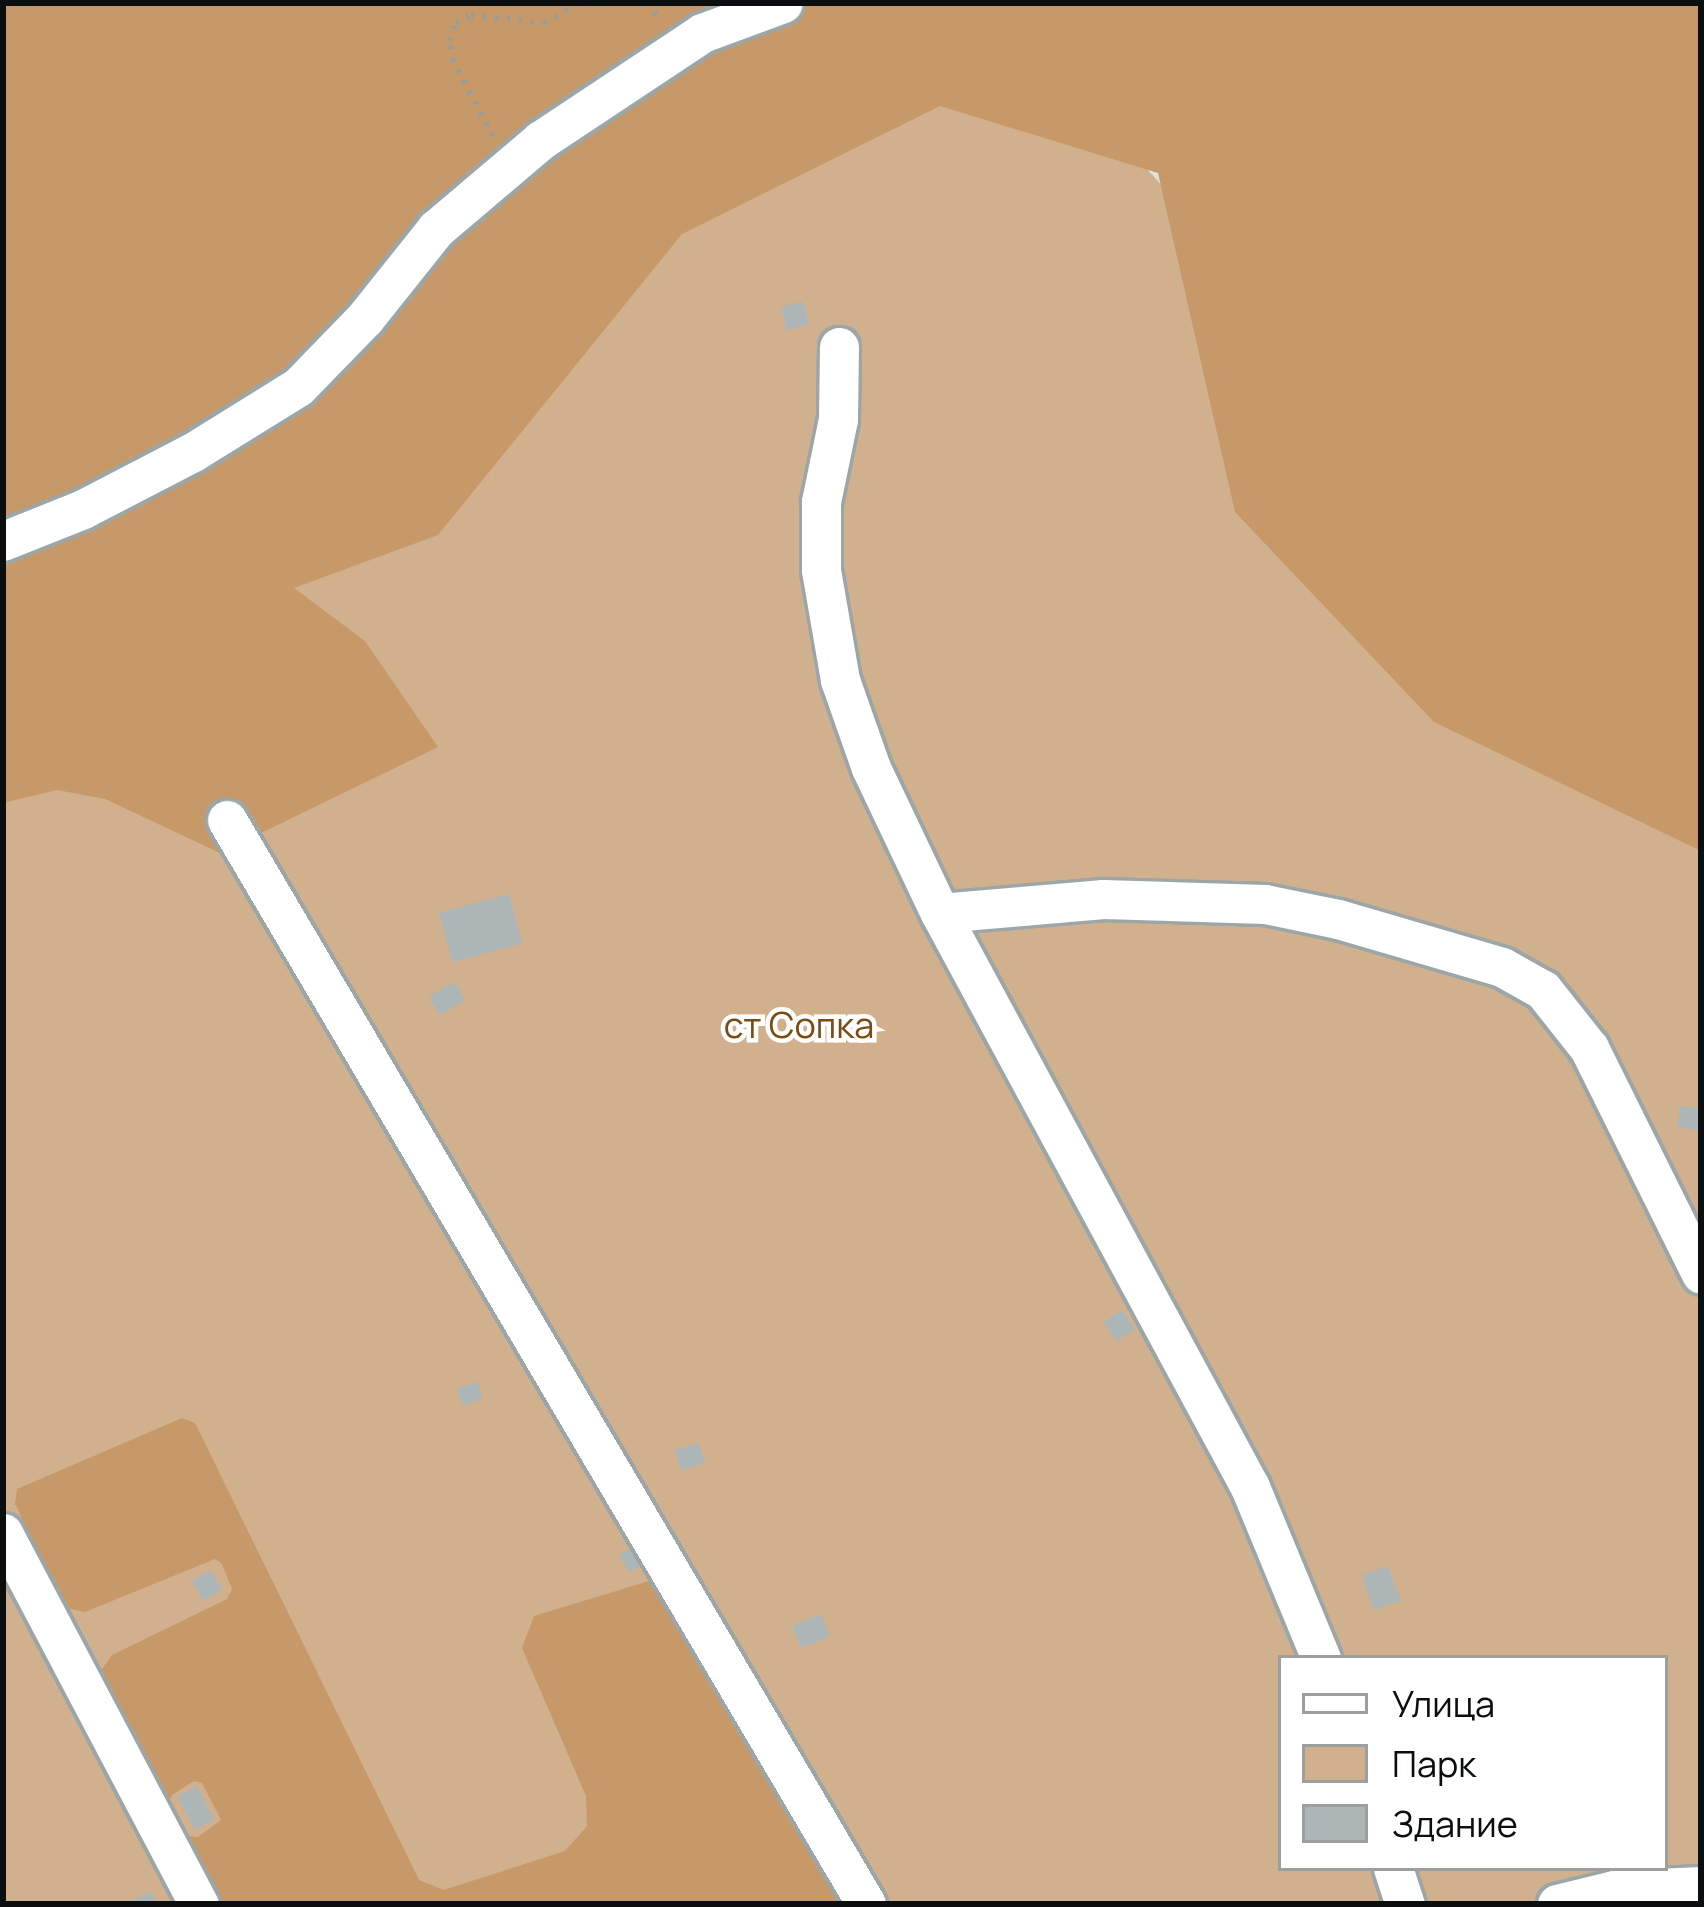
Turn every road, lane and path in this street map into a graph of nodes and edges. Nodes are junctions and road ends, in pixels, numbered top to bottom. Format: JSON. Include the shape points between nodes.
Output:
{"nodes":[{"id":1,"x":578,"y":3,"type":"edge"},
{"id":2,"x":783,"y":3,"type":"edge"},
{"id":3,"x":500,"y":175,"type":"junction"},
{"id":4,"x":839,"y":347,"type":"dead end"},
{"id":5,"x":3,"y":541,"type":"edge"},
{"id":6,"x":226,"y":820,"type":"dead end"},
{"id":7,"x":940,"y":913,"type":"junction"},
{"id":8,"x":1701,"y":1274,"type":"edge"},
{"id":9,"x":3,"y":1532,"type":"edge"},
{"id":10,"x":1320,"y":1655,"type":"edge"},
{"id":11,"x":1394,"y":1871,"type":"edge"},
{"id":12,"x":1701,"y":1886,"type":"edge"},
{"id":13,"x":199,"y":1904,"type":"edge"},
{"id":14,"x":866,"y":1904,"type":"edge"},
{"id":15,"x":1405,"y":1904,"type":"edge"},
{"id":16,"x":1557,"y":1904,"type":"edge"}],
"edges":[{"from":1,"to":3,"type":"path","via":[[544,22],[471,14],[448,40],[492,132]]},
{"from":2,"to":3,"type":"lane","via":[[683,44]]},
{"from":3,"to":5,"type":"lane","via":[[436,229],[298,387],[193,452]]},
{"from":4,"to":7,"type":"lane","via":[[821,570],[840,680]]},
{"from":6,"to":14,"type":"lane"},
{"from":7,"to":8,"type":"lane","via":[[1103,899],[1265,904],[1502,967],[1544,990],[1589,1048]]},
{"from":7,"to":10,"type":"lane","via":[[1250,1487]]},
{"from":9,"to":13,"type":"lane"},
{"from":11,"to":15,"type":"lane"},
{"from":12,"to":16,"type":"lane"}]}
